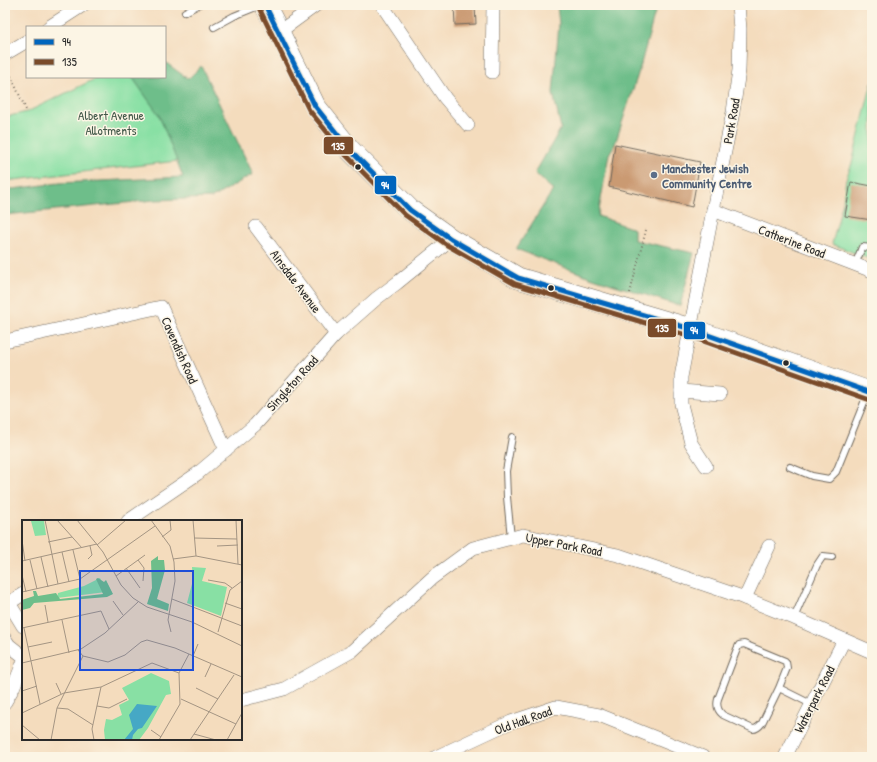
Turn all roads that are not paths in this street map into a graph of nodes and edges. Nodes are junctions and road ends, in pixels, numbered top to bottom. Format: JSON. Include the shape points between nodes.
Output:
{"nodes":[{"id":1,"x":83,"y":5,"type":"edge"},
{"id":2,"x":198,"y":5,"type":"edge"},
{"id":3,"x":261,"y":5,"type":"edge"},
{"id":4,"x":265,"y":5,"type":"edge"},
{"id":5,"x":316,"y":5,"type":"edge"},
{"id":6,"x":382,"y":5,"type":"edge"},
{"id":7,"x":493,"y":5,"type":"edge"},
{"id":8,"x":738,"y":5,"type":"edge"},
{"id":9,"x":185,"y":12,"type":"dead end"},
{"id":10,"x":51,"y":26,"type":"edge"},
{"id":11,"x":214,"y":27,"type":"dead end"},
{"id":12,"x":279,"y":32,"type":"junction"},
{"id":13,"x":26,"y":42,"type":"edge"},
{"id":14,"x":5,"y":54,"type":"edge"},
{"id":15,"x":492,"y":72,"type":"dead end"},
{"id":16,"x":468,"y":125,"type":"dead end"},
{"id":17,"x":713,"y":210,"type":"junction"},
{"id":18,"x":256,"y":227,"type":"dead end"},
{"id":19,"x":451,"y":239,"type":"junction"},
{"id":20,"x":872,"y":248,"type":"edge"},
{"id":21,"x":855,"y":265,"type":"junction"},
{"id":22,"x":872,"y":271,"type":"edge"},
{"id":23,"x":691,"y":329,"type":"junction"},
{"id":24,"x":336,"y":334,"type":"junction"},
{"id":25,"x":5,"y":341,"type":"edge"},
{"id":26,"x":681,"y":391,"type":"junction"},
{"id":27,"x":870,"y":392,"type":"edge"},
{"id":28,"x":720,"y":394,"type":"dead end"},
{"id":29,"x":512,"y":437,"type":"dead end"},
{"id":30,"x":226,"y":450,"type":"junction"},
{"id":31,"x":706,"y":466,"type":"dead end"},
{"id":32,"x":790,"y":467,"type":"dead end"},
{"id":33,"x":129,"y":520,"type":"edge"},
{"id":34,"x":511,"y":538,"type":"junction"},
{"id":35,"x":769,"y":546,"type":"dead end"},
{"id":36,"x":832,"y":557,"type":"dead end"},
{"id":37,"x":22,"y":595,"type":"edge"},
{"id":38,"x":745,"y":598,"type":"junction"},
{"id":39,"x":7,"y":604,"type":"edge"},
{"id":40,"x":794,"y":618,"type":"junction"},
{"id":41,"x":22,"y":625,"type":"edge"},
{"id":42,"x":5,"y":639,"type":"edge"},
{"id":43,"x":844,"y":640,"type":"junction"},
{"id":44,"x":872,"y":652,"type":"edge"},
{"id":45,"x":22,"y":655,"type":"edge"},
{"id":46,"x":22,"y":666,"type":"edge"},
{"id":47,"x":779,"y":688,"type":"junction"},
{"id":48,"x":242,"y":700,"type":"edge"},
{"id":49,"x":5,"y":702,"type":"edge"},
{"id":50,"x":811,"y":704,"type":"junction"},
{"id":51,"x":436,"y":757,"type":"edge"},
{"id":52,"x":703,"y":757,"type":"edge"},
{"id":53,"x":785,"y":757,"type":"edge"}],
"edges":[{"from":1,"to":10,"type":"street"},
{"from":2,"to":9,"type":"lane"},
{"from":3,"to":11,"type":"lane"},
{"from":4,"to":12,"type":"main road"},
{"from":5,"to":12,"type":"street"},
{"from":6,"to":16,"type":"street","via":[[445,98]]},
{"from":7,"to":15,"type":"street"},
{"from":8,"to":17,"type":"street","name":"Park Road","via":[[738,77]]},
{"from":12,"to":19,"type":"main road","via":[[315,106],[350,150],[410,210]]},
{"from":13,"to":14,"type":"street"},
{"from":17,"to":21,"type":"street","name":"Catherine Road"},
{"from":17,"to":23,"type":"street","name":"Park Road"},
{"from":18,"to":24,"type":"street","name":"Ainsdale Avenue"},
{"from":19,"to":23,"type":"main road","via":[[518,278]]},
{"from":19,"to":24,"type":"street","name":"Singleton Road"},
{"from":20,"to":21,"type":"lane","via":[[862,247]]},
{"from":21,"to":22,"type":"street","name":"Catherine Road"},
{"from":23,"to":26,"type":"street","name":"Park Road","via":[[681,377]]},
{"from":23,"to":27,"type":"main road"},
{"from":24,"to":30,"type":"street","name":"Singleton Road","via":[[255,425]]},
{"from":25,"to":30,"type":"street","name":"Cavendish Road","via":[[161,308]]},
{"from":26,"to":28,"type":"street"},
{"from":26,"to":31,"type":"street","name":"Park Road","via":[[681,404],[691,443]]},
{"from":27,"to":32,"type":"lane","via":[[836,472],[829,480]]},
{"from":29,"to":34,"type":"lane","via":[[506,471]]},
{"from":30,"to":33,"type":"street","name":"Singleton Road","via":[[197,474]]},
{"from":34,"to":38,"type":"street","name":"Upper Park Road","via":[[523,535],[618,555]]},
{"from":34,"to":48,"type":"street","name":"Upper Park Road","via":[[474,548],[438,573],[352,652],[284,689]]},
{"from":35,"to":38,"type":"street"},
{"from":36,"to":40,"type":"lane","via":[[824,556],[817,565]]},
{"from":37,"to":39,"type":"street"},
{"from":38,"to":40,"type":"street","name":"Upper Park Road"},
{"from":39,"to":41,"type":"street"},
{"from":40,"to":43,"type":"street","name":"Upper Park Road"},
{"from":42,"to":45,"type":"street"},
{"from":43,"to":44,"type":"street","name":"Upper Park Road"},
{"from":43,"to":50,"type":"street","name":"Waterpark Road"},
{"from":46,"to":49,"type":"street"},
{"from":47,"to":47,"type":"lane","via":[[788,668],[786,662],[748,644],[741,644],[718,699],[717,708],[723,715],[755,729],[762,723]]},
{"from":47,"to":50,"type":"lane"},
{"from":50,"to":53,"type":"street","name":"Waterpark Road"},
{"from":51,"to":52,"type":"street","name":"Old Hall Road","via":[[511,722],[556,707],[599,715]]}]}
